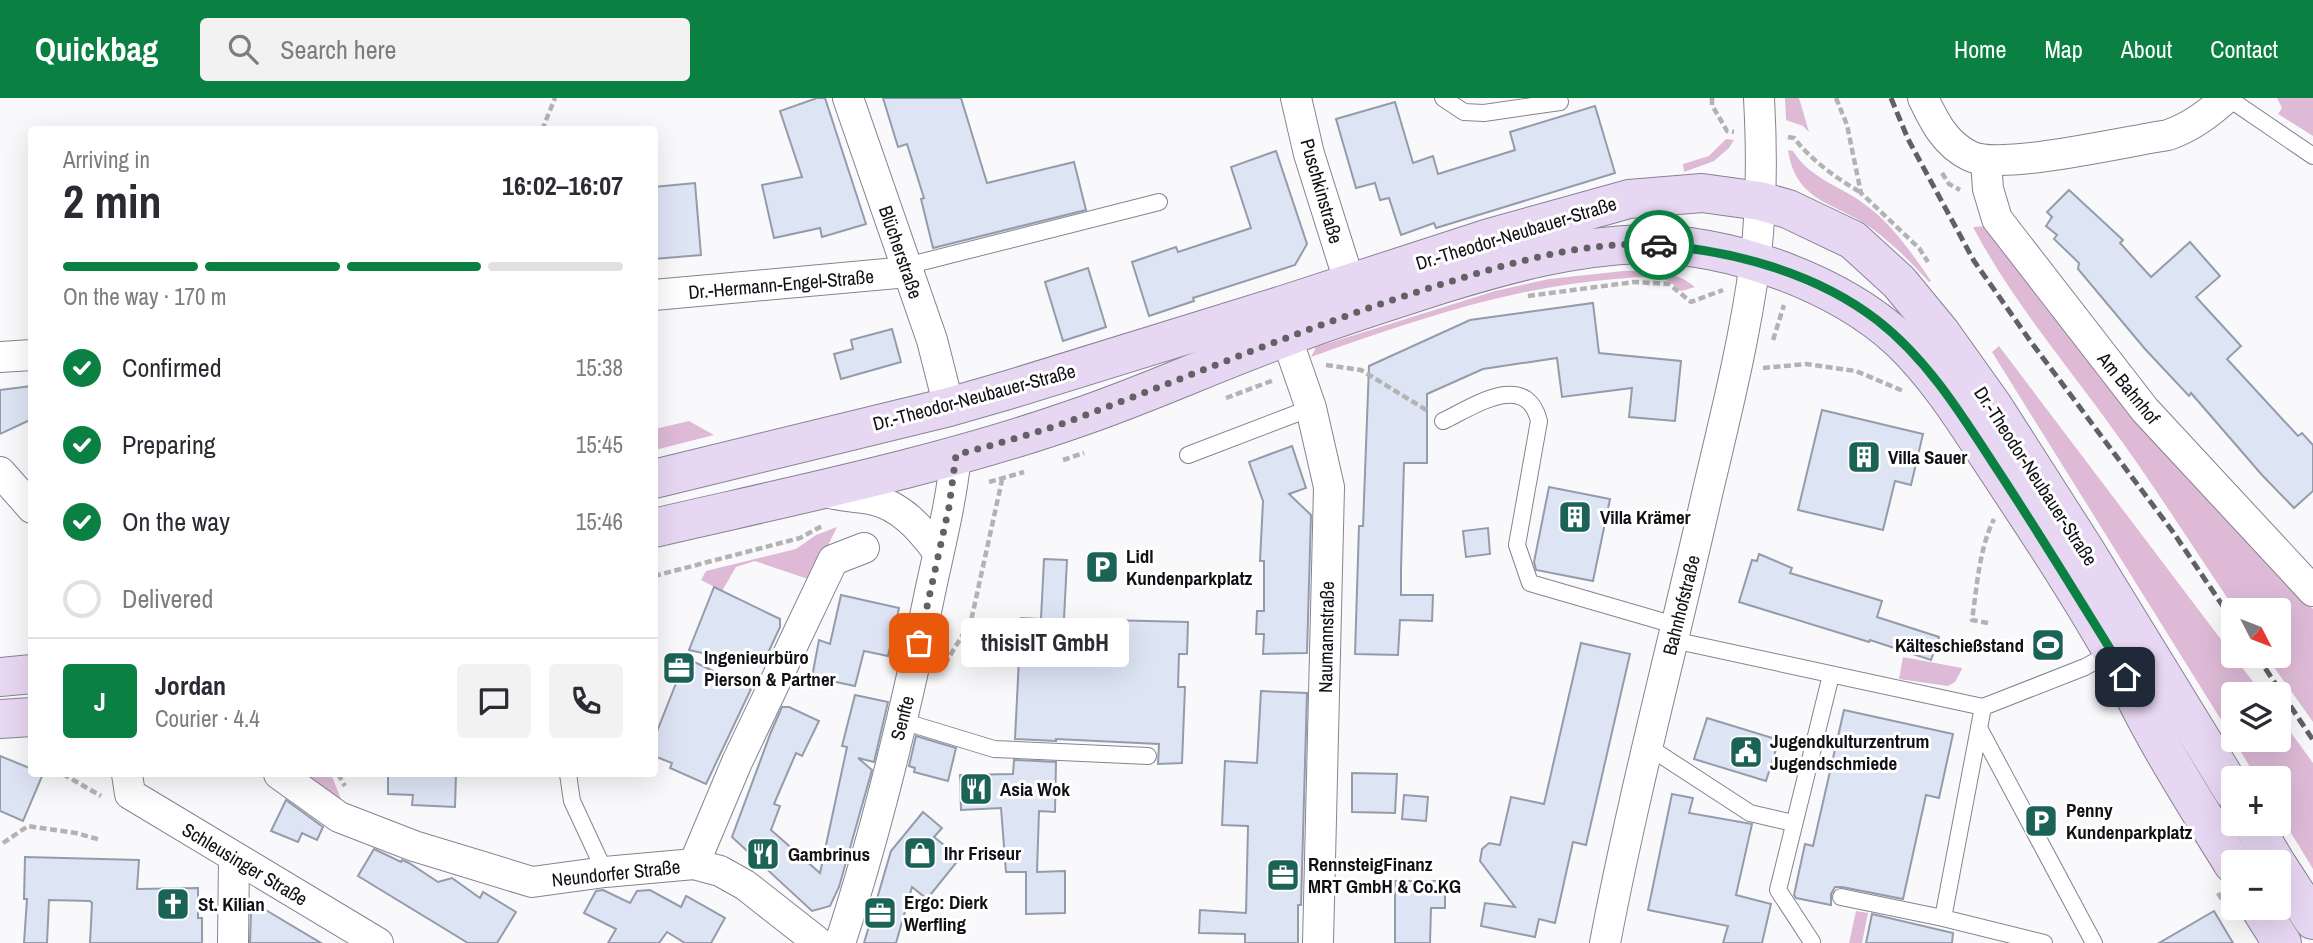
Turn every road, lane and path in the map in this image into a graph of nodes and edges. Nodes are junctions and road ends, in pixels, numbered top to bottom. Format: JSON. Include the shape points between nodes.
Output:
{"nodes":[{"id":1,"x":555,"y":98,"type":"edge"},
{"id":2,"x":848,"y":98,"type":"edge"},
{"id":3,"x":1296,"y":98,"type":"edge"},
{"id":4,"x":1443,"y":98,"type":"edge"},
{"id":5,"x":1759,"y":98,"type":"edge"},
{"id":6,"x":1836,"y":98,"type":"edge"},
{"id":7,"x":1923,"y":98,"type":"edge"},
{"id":8,"x":2227,"y":98,"type":"edge"},
{"id":9,"x":1560,"y":102,"type":"dead end"},
{"id":10,"x":543,"y":126,"type":"edge"},
{"id":11,"x":2313,"y":156,"type":"edge"},
{"id":12,"x":1986,"y":161,"type":"junction"},
{"id":13,"x":1760,"y":201,"type":"junction"},
{"id":14,"x":1159,"y":202,"type":"dead end"},
{"id":15,"x":1755,"y":261,"type":"junction"},
{"id":16,"x":1930,"y":267,"type":"dead end"},
{"id":17,"x":907,"y":269,"type":"junction"},
{"id":18,"x":1350,"y":284,"type":"junction"},
{"id":19,"x":1724,"y":290,"type":"dead end"},
{"id":20,"x":658,"y":295,"type":"edge"},
{"id":21,"x":1526,"y":297,"type":"dead end"},
{"id":22,"x":1786,"y":300,"type":"dead end"},
{"id":23,"x":1771,"y":345,"type":"dead end"},
{"id":24,"x":1292,"y":353,"type":"junction"},
{"id":25,"x":28,"y":355,"type":"edge"},
{"id":26,"x":1768,"y":356,"type":"dead end"},
{"id":27,"x":0,"y":357,"type":"edge"},
{"id":28,"x":1751,"y":366,"type":"junction"},
{"id":29,"x":1910,"y":388,"type":"dead end"},
{"id":30,"x":949,"y":407,"type":"junction"},
{"id":31,"x":1311,"y":408,"type":"junction"},
{"id":32,"x":1443,"y":421,"type":"joint"},
{"id":33,"x":956,"y":455,"type":"junction"},
{"id":34,"x":1188,"y":455,"type":"dead end"},
{"id":35,"x":0,"y":472,"type":"edge"},
{"id":36,"x":658,"y":478,"type":"edge"},
{"id":37,"x":1002,"y":480,"type":"dead end"},
{"id":38,"x":28,"y":504,"type":"edge"},
{"id":39,"x":825,"y":506,"type":"junction"},
{"id":40,"x":1990,"y":507,"type":"dead end"},
{"id":41,"x":658,"y":527,"type":"edge"},
{"id":42,"x":864,"y":548,"type":"dead end"},
{"id":43,"x":938,"y":552,"type":"junction"},
{"id":44,"x":658,"y":575,"type":"edge"},
{"id":45,"x":2313,"y":591,"type":"edge"},
{"id":46,"x":1989,"y":623,"type":"dead end"},
{"id":47,"x":1675,"y":633,"type":"junction"},
{"id":48,"x":2112,"y":652,"type":"junction"},
{"id":49,"x":943,"y":666,"type":"dead end"},
{"id":50,"x":28,"y":674,"type":"edge"},
{"id":51,"x":1831,"y":675,"type":"junction"},
{"id":52,"x":0,"y":677,"type":"edge"},
{"id":53,"x":1983,"y":706,"type":"junction"},
{"id":54,"x":28,"y":717,"type":"edge"},
{"id":55,"x":0,"y":719,"type":"edge"},
{"id":56,"x":902,"y":721,"type":"junction"},
{"id":57,"x":1979,"y":728,"type":"junction"},
{"id":58,"x":1647,"y":746,"type":"junction"},
{"id":59,"x":1148,"y":756,"type":"dead end"},
{"id":60,"x":2221,"y":771,"type":"edge"},
{"id":61,"x":127,"y":777,"type":"edge"},
{"id":62,"x":568,"y":777,"type":"edge"},
{"id":63,"x":284,"y":778,"type":"edge"},
{"id":64,"x":1793,"y":823,"type":"junction"},
{"id":65,"x":101,"y":840,"type":"dead end"},
{"id":66,"x":3,"y":843,"type":"dead end"},
{"id":67,"x":234,"y":858,"type":"junction"},
{"id":68,"x":694,"y":864,"type":"junction"},
{"id":69,"x":2221,"y":870,"type":"edge"},
{"id":70,"x":605,"y":872,"type":"junction"},
{"id":71,"x":2291,"y":886,"type":"edge"},
{"id":72,"x":1841,"y":897,"type":"dead end"},
{"id":73,"x":1943,"y":918,"type":"junction"},
{"id":74,"x":2254,"y":920,"type":"edge"},
{"id":75,"x":2313,"y":920,"type":"edge"},
{"id":76,"x":1812,"y":942,"type":"edge"},
{"id":77,"x":233,"y":943,"type":"edge"},
{"id":78,"x":378,"y":943,"type":"edge"},
{"id":79,"x":819,"y":943,"type":"edge"},
{"id":80,"x":841,"y":943,"type":"edge"},
{"id":81,"x":1318,"y":943,"type":"edge"},
{"id":82,"x":1605,"y":943,"type":"edge"},
{"id":83,"x":2044,"y":943,"type":"edge"},
{"id":84,"x":2095,"y":943,"type":"edge"},
{"id":85,"x":2282,"y":943,"type":"edge"}],
"edges":[{"from":1,"to":10,"type":"path"},
{"from":2,"to":17,"type":"street","name":"Blücherstraße"},
{"from":3,"to":18,"type":"street","name":"Puschkinstraße"},
{"from":4,"to":9,"type":"lane","via":[[1464,112],[1485,113]]},
{"from":5,"to":13,"type":"street","name":"Bahnhofstraße"},
{"from":6,"to":16,"type":"path","via":[[1847,125],[1861,193],[1919,248]]},
{"from":7,"to":12,"type":"street","via":[[1948,140],[1971,157]]},
{"from":8,"to":11,"type":"lane"},
{"from":8,"to":12,"type":"street","via":[[2186,129],[2168,135],[2018,160]]},
{"from":12,"to":45,"type":"street","name":"Am Bahnhof","via":[[1997,219],[2144,410]]},
{"from":13,"to":15,"type":"street","name":"Bahnhofstraße"},
{"from":13,"to":18,"type":"main road","name":"Dr.-Theodor-Neubauer-Straße","via":[[1702,193],[1629,199]]},
{"from":13,"to":60,"type":"main road","name":"Dr.-Theodor-Neubauer-Straße","via":[[1853,240],[1899,282],[1993,406]]},
{"from":14,"to":17,"type":"lane"},
{"from":15,"to":24,"type":"main road","name":"Dr.-Theodor-Neubauer-Straße","via":[[1643,244],[1567,251],[1455,280]]},
{"from":15,"to":28,"type":"street","name":"Bahnhofstraße"},
{"from":15,"to":48,"type":"main road","name":"Dr.-Theodor-Neubauer-Straße","via":[[1840,295],[1904,343],[1957,408]]},
{"from":17,"to":20,"type":"street","name":"Dr.-Hermann-Engel-Straße"},
{"from":17,"to":30,"type":"street","name":"Blücherstraße"},
{"from":18,"to":30,"type":"main road","name":"Dr.-Theodor-Neubauer-Straße"},
{"from":19,"to":21,"type":"path","via":[[1691,302],[1669,284],[1634,282]]},
{"from":22,"to":23,"type":"path"},
{"from":24,"to":31,"type":"street","name":"Naumannstraße"},
{"from":24,"to":32,"type":"path","via":[[1314,363],[1361,370]]},
{"from":24,"to":33,"type":"main road","name":"Dr.-Theodor-Neubauer-Straße"},
{"from":25,"to":27,"type":"street"},
{"from":26,"to":28,"type":"path"},
{"from":28,"to":29,"type":"path","via":[[1806,364],[1856,371],[1904,392]]},
{"from":28,"to":47,"type":"street","name":"Bahnhofstraße"},
{"from":30,"to":33,"type":"main road","name":"Senfte"},
{"from":30,"to":36,"type":"main road","name":"Dr.-Theodor-Neubauer-Straße"},
{"from":31,"to":34,"type":"lane"},
{"from":31,"to":81,"type":"street","name":"Naumannstraße","via":[[1329,487]]},
{"from":32,"to":47,"type":"lane","via":[[1505,393],[1534,407],[1539,421],[1517,545],[1530,583]]},
{"from":33,"to":39,"type":"main road","name":"Dr.-Theodor-Neubauer-Straße"},
{"from":33,"to":43,"type":"street","name":"Senfte"},
{"from":35,"to":38,"type":"street"},
{"from":37,"to":49,"type":"path","via":[[971,621]]},
{"from":39,"to":41,"type":"main road","name":"Dr.-Theodor-Neubauer-Straße"},
{"from":39,"to":43,"type":"street","name":"Dr.-Theodor-Neubauer-Straße","via":[[848,498],[872,499],[903,513]]},
{"from":39,"to":44,"type":"path","via":[[819,527],[800,538]]},
{"from":40,"to":46,"type":"path","via":[[1996,521],[1989,529],[1972,620]]},
{"from":42,"to":68,"type":"street","name":"Neundorfer Straße","via":[[833,560]]},
{"from":43,"to":56,"type":"street","name":"Senfte"},
{"from":47,"to":51,"type":"lane"},
{"from":47,"to":58,"type":"street","name":"Bahnhofstraße"},
{"from":48,"to":53,"type":"lane"},
{"from":48,"to":69,"type":"main road","name":"Dr.-Theodor-Neubauer-Straße"},
{"from":50,"to":52,"type":"main road"},
{"from":51,"to":53,"type":"lane"},
{"from":51,"to":64,"type":"lane"},
{"from":53,"to":57,"type":"lane"},
{"from":54,"to":55,"type":"main road"},
{"from":56,"to":59,"type":"lane","via":[[994,749]]},
{"from":56,"to":80,"type":"street","name":"Senfte"},
{"from":57,"to":73,"type":"lane"},
{"from":57,"to":84,"type":"lane"},
{"from":58,"to":64,"type":"lane","via":[[1750,813]]},
{"from":58,"to":82,"type":"street","name":"Bahnhofstraße"},
{"from":61,"to":67,"type":"street","name":"Schleusinger Straße","via":[[130,794]]},
{"from":62,"to":70,"type":"lane","via":[[572,801]]},
{"from":63,"to":70,"type":"street","name":"Neundorfer Straße","via":[[340,817],[414,846],[532,882]]},
{"from":64,"to":76,"type":"lane","via":[[1778,890]]},
{"from":65,"to":66,"type":"path","via":[[28,826]]},
{"from":67,"to":77,"type":"street"},
{"from":67,"to":78,"type":"street","name":"Schleusinger Straße"},
{"from":68,"to":70,"type":"street","name":"Neundorfer Straße"},
{"from":68,"to":79,"type":"street","via":[[745,885]]},
{"from":71,"to":75,"type":"main road"},
{"from":72,"to":73,"type":"lane"},
{"from":73,"to":83,"type":"lane"},
{"from":74,"to":85,"type":"main road"}]}
